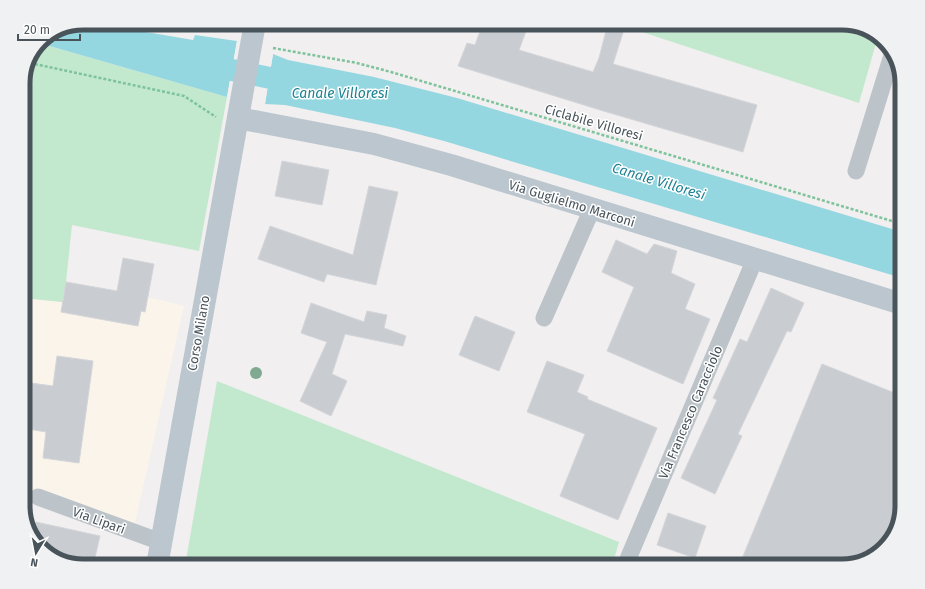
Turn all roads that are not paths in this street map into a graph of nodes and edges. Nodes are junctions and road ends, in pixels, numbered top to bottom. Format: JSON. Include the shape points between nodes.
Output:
{"nodes":[{"id":1,"x":249,"y":31,"type":"edge"},
{"id":2,"x":890,"y":61,"type":"edge"},
{"id":3,"x":238,"y":116,"type":"junction"},
{"id":4,"x":856,"y":171,"type":"dead end"},
{"id":5,"x":592,"y":209,"type":"junction"},
{"id":6,"x":755,"y":259,"type":"junction"},
{"id":7,"x":895,"y":302,"type":"edge"},
{"id":8,"x":544,"y":318,"type":"dead end"},
{"id":9,"x":38,"y":498,"type":"dead end"},
{"id":10,"x":161,"y":542,"type":"junction"},
{"id":11,"x":158,"y":559,"type":"edge"},
{"id":12,"x":628,"y":559,"type":"edge"}],
"edges":[{"from":1,"to":3,"type":"street","name":"Corso Milano"},
{"from":2,"to":4,"type":"street"},
{"from":3,"to":5,"type":"street","name":"Via Guglielmo Marconi","via":[[374,144]]},
{"from":3,"to":10,"type":"street","name":"Corso Milano"},
{"from":5,"to":6,"type":"street","name":"Via Guglielmo Marconi"},
{"from":5,"to":8,"type":"street"},
{"from":6,"to":7,"type":"street","name":"Via Guglielmo Marconi"},
{"from":6,"to":12,"type":"street","name":"Via Francesco Caracciolo"},
{"from":9,"to":10,"type":"street","name":"Via Lipari"},
{"from":10,"to":11,"type":"street","name":"Corso Milano"}]}
